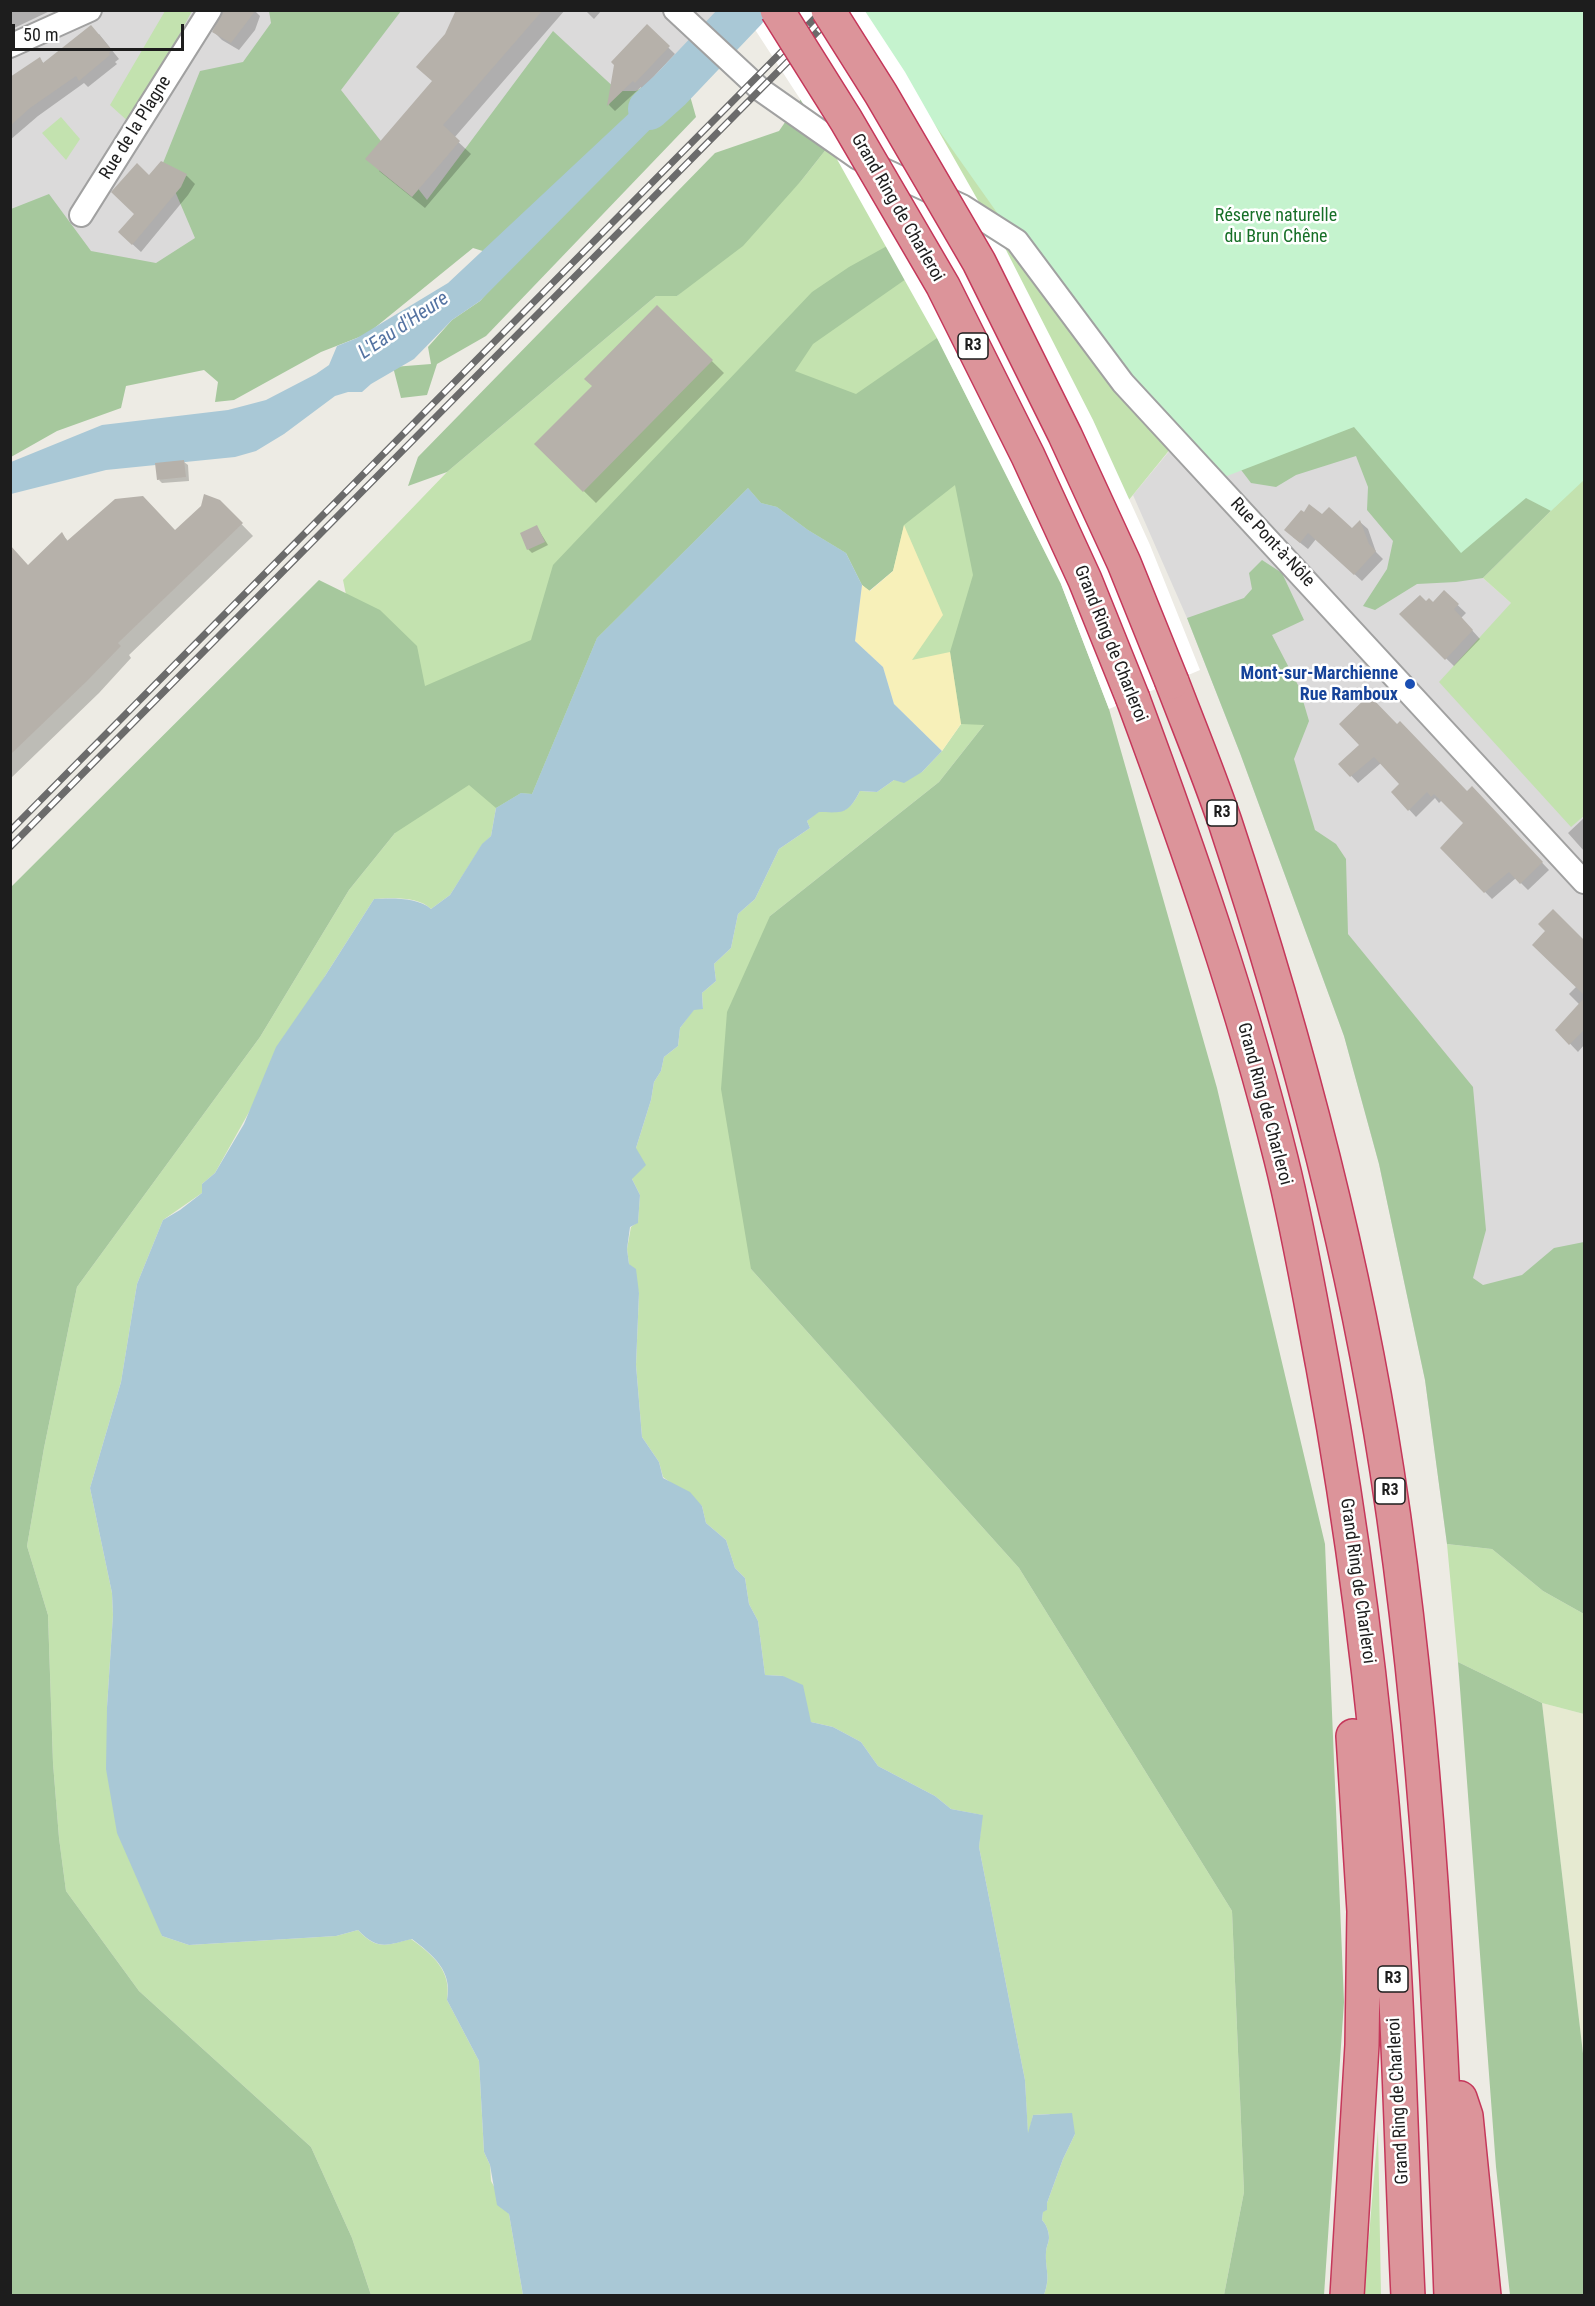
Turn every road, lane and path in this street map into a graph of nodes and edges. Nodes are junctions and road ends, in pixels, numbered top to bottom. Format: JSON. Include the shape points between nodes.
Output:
{"nodes":[{"id":1,"x":90,"y":10,"type":"edge"},
{"id":2,"x":210,"y":10,"type":"edge"},
{"id":3,"x":675,"y":10,"type":"edge"},
{"id":4,"x":777,"y":10,"type":"edge"},
{"id":5,"x":828,"y":10,"type":"edge"},
{"id":6,"x":10,"y":46,"type":"edge"},
{"id":7,"x":81,"y":215,"type":"dead end"},
{"id":8,"x":1584,"y":882,"type":"edge"},
{"id":9,"x":1368,"y":1664,"type":"junction"},
{"id":10,"x":1442,"y":2049,"type":"junction"},
{"id":11,"x":1347,"y":2295,"type":"edge"},
{"id":12,"x":1408,"y":2295,"type":"edge"},
{"id":13,"x":1451,"y":2295,"type":"edge"},
{"id":14,"x":1484,"y":2295,"type":"edge"}],
"edges":[{"from":1,"to":6,"type":"street"},
{"from":2,"to":7,"type":"street","name":"Rue de la Plagne"},
{"from":3,"to":8,"type":"street","name":"Rue Pont-à-Nôle","via":[[761,90],[858,158],[963,206],[1017,241],[1124,383]]},
{"from":4,"to":9,"type":"highway","name":"Grand Ring de Charleroi","number":"R3","bridge":true,"via":[[943,286],[1028,456],[1134,699],[1181,829],[1223,957],[1281,1159],[1343,1478]]},
{"from":5,"to":10,"type":"highway","number":"R3","bridge":true,"via":[[979,262],[1065,435],[1124,563],[1172,682],[1223,817],[1265,945],[1321,1147],[1354,1291],[1387,1469],[1413,1667]]},
{"from":9,"to":11,"type":"highway","via":[[1353,1732],[1364,1911],[1362,2045]]},
{"from":9,"to":12,"type":"highway","name":"Grand Ring de Charleroi","number":"R3","via":[[1388,1864]]},
{"from":10,"to":13,"type":"highway","number":"R3"},
{"from":10,"to":14,"type":"highway","via":[[1466,2116]]}]}
